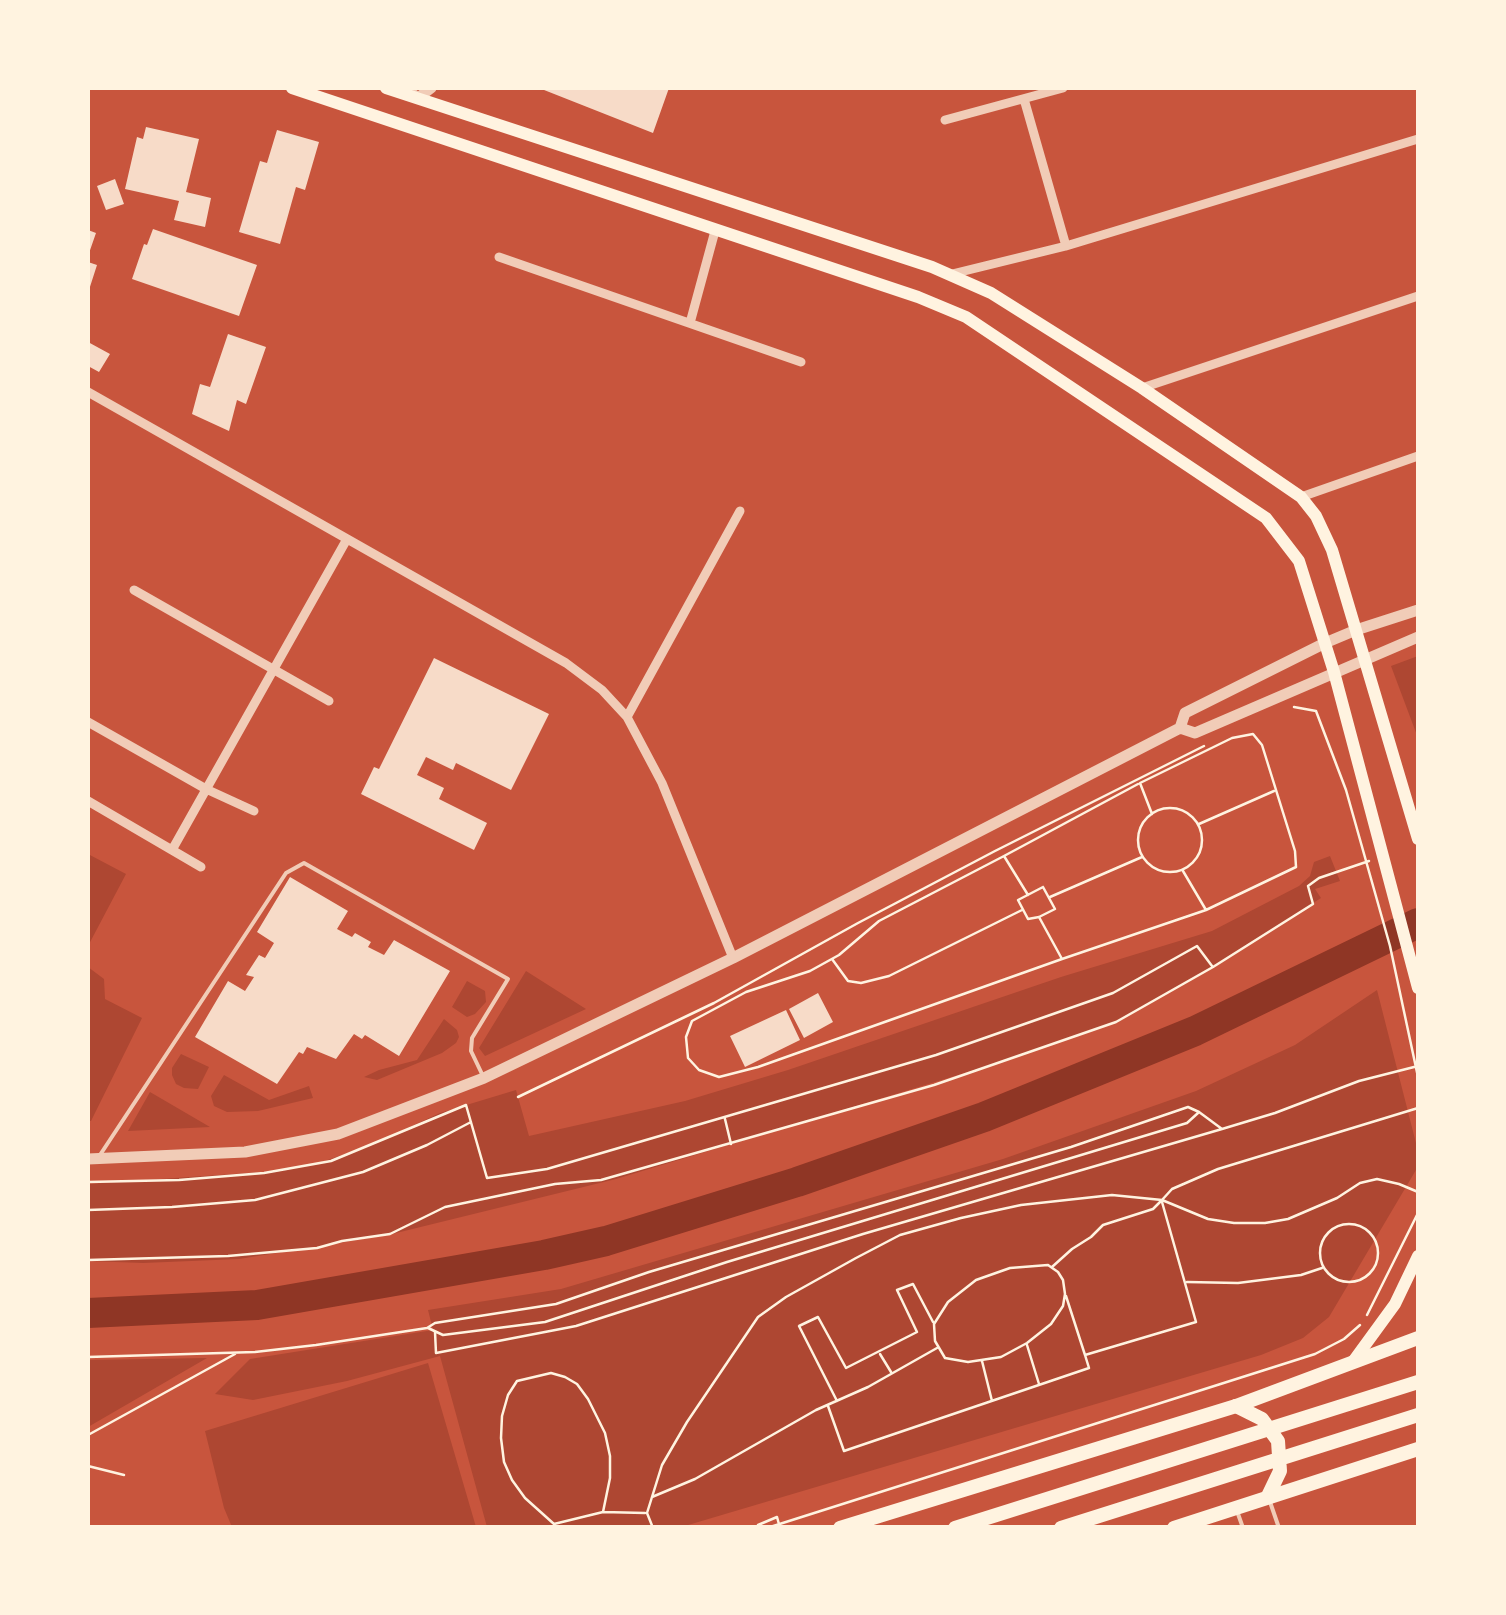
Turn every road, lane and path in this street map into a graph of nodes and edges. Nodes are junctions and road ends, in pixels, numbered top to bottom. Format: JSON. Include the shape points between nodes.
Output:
{"nodes":[{"id":1,"x":292,"y":88,"type":"edge"},
{"id":2,"x":386,"y":88,"type":"edge"},
{"id":3,"x":406,"y":88,"type":"edge"},
{"id":4,"x":431,"y":88,"type":"edge"},
{"id":5,"x":1063,"y":88,"type":"edge"},
{"id":6,"x":418,"y":98,"type":"junction"},
{"id":7,"x":1024,"y":99,"type":"junction"},
{"id":8,"x":944,"y":120,"type":"dead end"},
{"id":9,"x":1418,"y":139,"type":"edge"},
{"id":10,"x":715,"y":231,"type":"junction"},
{"id":11,"x":1066,"y":246,"type":"junction"},
{"id":12,"x":498,"y":257,"type":"dead end"},
{"id":13,"x":949,"y":275,"type":"junction"},
{"id":14,"x":1418,"y":296,"type":"edge"},
{"id":15,"x":690,"y":323,"type":"junction"},
{"id":16,"x":801,"y":362,"type":"dead end"},
{"id":17,"x":1142,"y":388,"type":"junction"},
{"id":18,"x":88,"y":392,"type":"edge"},
{"id":19,"x":1418,"y":456,"type":"edge"},
{"id":20,"x":1301,"y":496,"type":"junction"},
{"id":21,"x":740,"y":511,"type":"dead end"},
{"id":22,"x":347,"y":540,"type":"junction"},
{"id":23,"x":134,"y":590,"type":"dead end"},
{"id":24,"x":1418,"y":610,"type":"edge"},
{"id":25,"x":1356,"y":630,"type":"junction"},
{"id":26,"x":1418,"y":636,"type":"edge"},
{"id":27,"x":1325,"y":644,"type":"junction"},
{"id":28,"x":1365,"y":658,"type":"junction"},
{"id":29,"x":273,"y":670,"type":"junction"},
{"id":30,"x":1334,"y":672,"type":"junction"},
{"id":31,"x":329,"y":700,"type":"dead end"},
{"id":32,"x":1296,"y":706,"type":"dead end"},
{"id":33,"x":627,"y":717,"type":"junction"},
{"id":34,"x":88,"y":722,"type":"edge"},
{"id":35,"x":1180,"y":728,"type":"junction"},
{"id":36,"x":1232,"y":732,"type":"dead end"},
{"id":37,"x":1140,"y":783,"type":"junction"},
{"id":38,"x":206,"y":789,"type":"junction"},
{"id":39,"x":1276,"y":790,"type":"junction"},
{"id":40,"x":88,"y":801,"type":"edge"},
{"id":41,"x":254,"y":811,"type":"dead end"},
{"id":42,"x":1152,"y":814,"type":"junction"},
{"id":43,"x":1198,"y":824,"type":"junction"},
{"id":44,"x":1418,"y":839,"type":"edge"},
{"id":45,"x":172,"y":850,"type":"junction"},
{"id":46,"x":1004,"y":856,"type":"junction"},
{"id":47,"x":1142,"y":857,"type":"junction"},
{"id":48,"x":1367,"y":862,"type":"junction"},
{"id":49,"x":201,"y":867,"type":"dead end"},
{"id":50,"x":1182,"y":869,"type":"junction"},
{"id":51,"x":1028,"y":895,"type":"junction"},
{"id":52,"x":1048,"y":898,"type":"junction"},
{"id":53,"x":1022,"y":910,"type":"junction"},
{"id":54,"x":1206,"y":910,"type":"junction"},
{"id":55,"x":1039,"y":917,"type":"junction"},
{"id":56,"x":733,"y":958,"type":"junction"},
{"id":57,"x":832,"y":958,"type":"junction"},
{"id":58,"x":1062,"y":959,"type":"junction"},
{"id":59,"x":1213,"y":967,"type":"junction"},
{"id":60,"x":1418,"y":988,"type":"edge"},
{"id":61,"x":1417,"y":1066,"type":"edge"},
{"id":62,"x":1418,"y":1077,"type":"edge"},
{"id":63,"x":484,"y":1078,"type":"junction"},
{"id":64,"x":518,"y":1097,"type":"dead end"},
{"id":65,"x":466,"y":1104,"type":"dead end"},
{"id":66,"x":1418,"y":1108,"type":"edge"},
{"id":67,"x":1199,"y":1112,"type":"junction"},
{"id":68,"x":724,"y":1118,"type":"junction"},
{"id":69,"x":472,"y":1122,"type":"junction"},
{"id":70,"x":1222,"y":1129,"type":"junction"},
{"id":71,"x":1104,"y":1136,"type":"junction"},
{"id":72,"x":731,"y":1144,"type":"junction"},
{"id":73,"x":1108,"y":1148,"type":"junction"},
{"id":74,"x":92,"y":1159,"type":"edge"},
{"id":75,"x":1418,"y":1192,"type":"edge"},
{"id":76,"x":1162,"y":1200,"type":"junction"},
{"id":77,"x":88,"y":1210,"type":"edge"},
{"id":78,"x":1418,"y":1213,"type":"edge"},
{"id":79,"x":1418,"y":1256,"type":"edge"},
{"id":80,"x":88,"y":1260,"type":"edge"},
{"id":81,"x":1052,"y":1267,"type":"junction"},
{"id":82,"x":1324,"y":1268,"type":"junction"},
{"id":83,"x":1184,"y":1282,"type":"junction"},
{"id":84,"x":1065,"y":1294,"type":"junction"},
{"id":85,"x":934,"y":1324,"type":"junction"},
{"id":86,"x":426,"y":1328,"type":"junction"},
{"id":87,"x":436,"y":1332,"type":"junction"},
{"id":88,"x":1418,"y":1338,"type":"edge"},
{"id":89,"x":1027,"y":1343,"type":"junction"},
{"id":90,"x":939,"y":1348,"type":"junction"},
{"id":91,"x":878,"y":1352,"type":"junction"},
{"id":92,"x":236,"y":1353,"type":"junction"},
{"id":93,"x":1085,"y":1355,"type":"junction"},
{"id":94,"x":88,"y":1357,"type":"edge"},
{"id":95,"x":982,"y":1360,"type":"junction"},
{"id":96,"x":1352,"y":1363,"type":"junction"},
{"id":97,"x":892,"y":1374,"type":"junction"},
{"id":98,"x":1418,"y":1382,"type":"edge"},
{"id":99,"x":1039,"y":1384,"type":"junction"},
{"id":100,"x":837,"y":1401,"type":"junction"},
{"id":101,"x":992,"y":1401,"type":"junction"},
{"id":102,"x":828,"y":1405,"type":"junction"},
{"id":103,"x":1236,"y":1406,"type":"junction"},
{"id":104,"x":1418,"y":1415,"type":"edge"},
{"id":105,"x":88,"y":1435,"type":"edge"},
{"id":106,"x":1418,"y":1450,"type":"edge"},
{"id":107,"x":88,"y":1466,"type":"edge"},
{"id":108,"x":124,"y":1475,"type":"dead end"},
{"id":109,"x":1268,"y":1496,"type":"junction"},
{"id":110,"x":652,"y":1498,"type":"junction"},
{"id":111,"x":1236,"y":1507,"type":"junction"},
{"id":112,"x":603,"y":1512,"type":"junction"},
{"id":113,"x":647,"y":1513,"type":"junction"},
{"id":114,"x":552,"y":1526,"type":"edge"},
{"id":115,"x":652,"y":1528,"type":"edge"},
{"id":116,"x":759,"y":1528,"type":"edge"},
{"id":117,"x":767,"y":1528,"type":"edge"},
{"id":118,"x":780,"y":1528,"type":"edge"},
{"id":119,"x":840,"y":1528,"type":"edge"},
{"id":120,"x":956,"y":1528,"type":"edge"},
{"id":121,"x":1061,"y":1528,"type":"edge"},
{"id":122,"x":1174,"y":1528,"type":"edge"},
{"id":123,"x":1243,"y":1528,"type":"edge"},
{"id":124,"x":1279,"y":1528,"type":"edge"}],
"edges":[{"from":1,"to":10,"type":"main road"},
{"from":2,"to":6,"type":"main road"},
{"from":3,"to":6,"type":"street"},
{"from":4,"to":6,"type":"street"},
{"from":5,"to":7,"type":"street"},
{"from":6,"to":13,"type":"main road"},
{"from":7,"to":8,"type":"street"},
{"from":7,"to":11,"type":"street"},
{"from":9,"to":11,"type":"street"},
{"from":10,"to":15,"type":"street"},
{"from":10,"to":27,"type":"main road","via":[[966,317],[1266,518],[1298,561]]},
{"from":11,"to":13,"type":"street"},
{"from":12,"to":15,"type":"street"},
{"from":13,"to":17,"type":"main road","via":[[992,294]]},
{"from":14,"to":17,"type":"street"},
{"from":15,"to":16,"type":"street"},
{"from":17,"to":20,"type":"main road"},
{"from":18,"to":22,"type":"street"},
{"from":19,"to":20,"type":"street"},
{"from":20,"to":25,"type":"main road","via":[[1332,550]]},
{"from":21,"to":33,"type":"street"},
{"from":22,"to":29,"type":"street"},
{"from":22,"to":33,"type":"street","via":[[566,663]]},
{"from":23,"to":29,"type":"street"},
{"from":24,"to":25,"type":"street"},
{"from":25,"to":27,"type":"street"},
{"from":25,"to":28,"type":"main road"},
{"from":26,"to":28,"type":"street"},
{"from":27,"to":30,"type":"main road"},
{"from":27,"to":35,"type":"street","via":[[1185,714]]},
{"from":28,"to":30,"type":"street"},
{"from":28,"to":44,"type":"main road"},
{"from":29,"to":31,"type":"street"},
{"from":29,"to":38,"type":"street"},
{"from":30,"to":35,"type":"street","via":[[1195,733]]},
{"from":30,"to":60,"type":"main road"},
{"from":32,"to":48,"type":"path","via":[[1316,711]]},
{"from":33,"to":56,"type":"street","via":[[662,784]]},
{"from":34,"to":38,"type":"street"},
{"from":35,"to":56,"type":"street"},
{"from":36,"to":64,"type":"path","via":[[714,1004]]},
{"from":37,"to":39,"type":"path","via":[[1253,734]]},
{"from":37,"to":42,"type":"path"},
{"from":37,"to":46,"type":"path"},
{"from":38,"to":41,"type":"street"},
{"from":38,"to":45,"type":"street"},
{"from":39,"to":43,"type":"path"},
{"from":39,"to":54,"type":"path","via":[[1296,867]]},
{"from":40,"to":45,"type":"street"},
{"from":42,"to":43,"type":"path","via":[[1172,808]]},
{"from":42,"to":47,"type":"path","via":[[1140,829]]},
{"from":43,"to":50,"type":"path","via":[[1198,855]]},
{"from":45,"to":49,"type":"street"},
{"from":46,"to":51,"type":"path"},
{"from":46,"to":57,"type":"path","via":[[880,921]]},
{"from":47,"to":50,"type":"path","via":[[1165,872]]},
{"from":47,"to":52,"type":"path"},
{"from":48,"to":59,"type":"path","via":[[1319,878],[1308,886],[1313,904]]},
{"from":48,"to":61,"type":"path"},
{"from":50,"to":54,"type":"path"},
{"from":51,"to":52,"type":"path","via":[[1043,887]]},
{"from":51,"to":53,"type":"path","via":[[1018,900]]},
{"from":52,"to":55,"type":"path","via":[[1054,909]]},
{"from":53,"to":55,"type":"path","via":[[1028,919]]},
{"from":53,"to":57,"type":"path","via":[[889,976],[848,981]]},
{"from":54,"to":58,"type":"path"},
{"from":55,"to":58,"type":"path"},
{"from":56,"to":63,"type":"street"},
{"from":57,"to":58,"type":"path","via":[[692,1021],[688,1058],[720,1077],[758,1067]]},
{"from":59,"to":68,"type":"path","via":[[1197,946],[1113,993]]},
{"from":59,"to":72,"type":"path","via":[[1116,1022],[934,1085]]},
{"from":61,"to":62,"type":"path"},
{"from":61,"to":70,"type":"path"},
{"from":63,"to":74,"type":"street","via":[[338,1134],[245,1152]]},
{"from":63,"to":74,"type":"lane","via":[[472,1038],[508,979],[304,863],[286,873]]},
{"from":65,"to":69,"type":"path"},
{"from":66,"to":76,"type":"path","via":[[1218,1169]]},
{"from":67,"to":70,"type":"path"},
{"from":67,"to":71,"type":"path","via":[[1188,1107]]},
{"from":67,"to":73,"type":"path","via":[[1187,1123]]},
{"from":68,"to":69,"type":"path","via":[[547,1169],[487,1178]]},
{"from":68,"to":72,"type":"path"},
{"from":69,"to":77,"type":"path","via":[[364,1172],[254,1200]]},
{"from":70,"to":87,"type":"path","via":[[576,1326],[436,1353]]},
{"from":71,"to":73,"type":"path"},
{"from":71,"to":86,"type":"path","via":[[556,1304]]},
{"from":72,"to":80,"type":"path","via":[[601,1180],[446,1207],[390,1234],[317,1248]]},
{"from":73,"to":87,"type":"path","via":[[545,1322]]},
{"from":75,"to":76,"type":"path","via":[[1377,1179],[1288,1220],[1265,1223],[1208,1220]]},
{"from":76,"to":81,"type":"path","via":[[1102,1225]]},
{"from":76,"to":83,"type":"path"},
{"from":76,"to":110,"type":"path","via":[[1112,1195],[961,1218],[900,1235],[786,1297],[758,1317],[687,1422]]},
{"from":78,"to":117,"type":"path","via":[[1361,1324],[1315,1354]]},
{"from":79,"to":96,"type":"main road","via":[[1395,1304]]},
{"from":81,"to":84,"type":"path"},
{"from":81,"to":85,"type":"path","via":[[1010,1268],[976,1280],[948,1302]]},
{"from":82,"to":82,"type":"path","via":[[1338,1280],[1365,1278],[1376,1264],[1373,1237],[1348,1224],[1330,1232],[1320,1249]]},
{"from":82,"to":83,"type":"path","via":[[1269,1280]]},
{"from":83,"to":93,"type":"path","via":[[1196,1322]]},
{"from":84,"to":89,"type":"path","via":[[1052,1324]]},
{"from":84,"to":93,"type":"path"},
{"from":85,"to":90,"type":"path"},
{"from":85,"to":91,"type":"path","via":[[913,1284],[896,1290],[917,1332]]},
{"from":86,"to":87,"type":"path"},
{"from":86,"to":92,"type":"path"},
{"from":88,"to":96,"type":"main road"},
{"from":89,"to":95,"type":"path"},
{"from":89,"to":99,"type":"path"},
{"from":90,"to":95,"type":"path","via":[[946,1358]]},
{"from":90,"to":97,"type":"path"},
{"from":91,"to":97,"type":"path"},
{"from":91,"to":100,"type":"path","via":[[846,1368],[818,1318],[799,1326]]},
{"from":92,"to":94,"type":"path"},
{"from":92,"to":105,"type":"path"},
{"from":93,"to":99,"type":"path","via":[[1089,1368]]},
{"from":95,"to":101,"type":"path"},
{"from":96,"to":103,"type":"main road"},
{"from":97,"to":100,"type":"path"},
{"from":98,"to":120,"type":"main road"},
{"from":99,"to":101,"type":"path"},
{"from":100,"to":102,"type":"path"},
{"from":101,"to":102,"type":"path","via":[[844,1451]]},
{"from":102,"to":110,"type":"path"},
{"from":103,"to":109,"type":"main road","via":[[1262,1419],[1278,1441],[1280,1471]]},
{"from":103,"to":119,"type":"main road"},
{"from":104,"to":121,"type":"main road"},
{"from":106,"to":109,"type":"main road"},
{"from":107,"to":108,"type":"path"},
{"from":109,"to":111,"type":"main road"},
{"from":109,"to":124,"type":"lane"},
{"from":110,"to":113,"type":"path"},
{"from":111,"to":122,"type":"main road"},
{"from":111,"to":123,"type":"lane"},
{"from":112,"to":113,"type":"path"},
{"from":112,"to":114,"type":"path"},
{"from":112,"to":114,"type":"path","via":[[610,1456],[599,1420],[577,1384],[540,1374],[517,1381],[508,1395],[501,1438],[512,1480]]},
{"from":113,"to":115,"type":"path"},
{"from":116,"to":118,"type":"path","via":[[778,1517]]}]}
